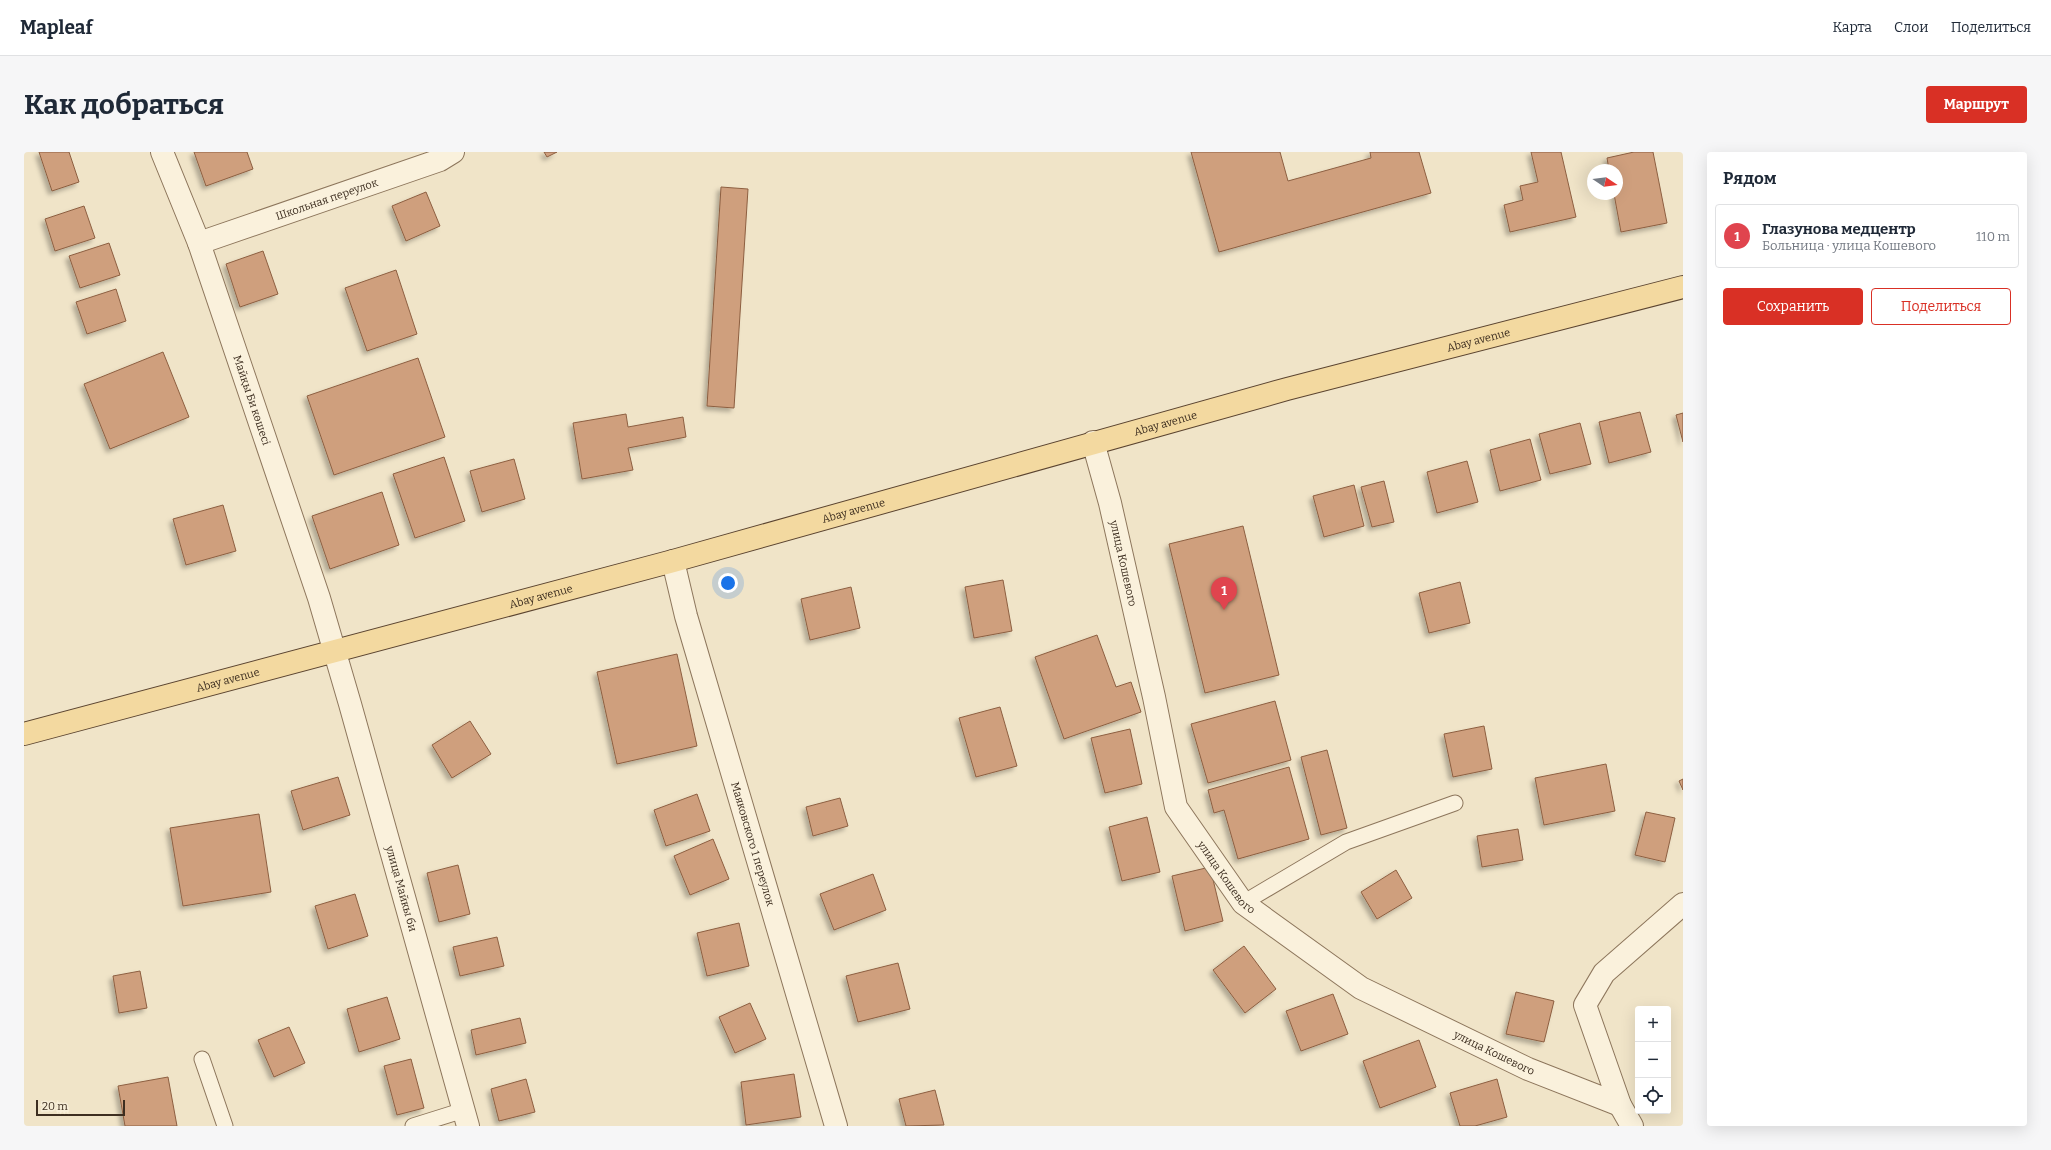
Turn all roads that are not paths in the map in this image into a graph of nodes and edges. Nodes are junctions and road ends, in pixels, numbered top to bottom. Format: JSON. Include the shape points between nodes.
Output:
{"nodes":[{"id":1,"x":162,"y":152,"type":"edge"},
{"id":2,"x":453,"y":152,"type":"edge"},
{"id":3,"x":199,"y":243,"type":"junction"},
{"id":4,"x":1683,"y":287,"type":"edge"},
{"id":5,"x":1093,"y":442,"type":"junction"},
{"id":6,"x":673,"y":561,"type":"junction"},
{"id":7,"x":334,"y":651,"type":"junction"},
{"id":8,"x":24,"y":734,"type":"edge"},
{"id":9,"x":1455,"y":803,"type":"dead end"},
{"id":10,"x":1243,"y":903,"type":"junction"},
{"id":11,"x":1683,"y":904,"type":"edge"},
{"id":12,"x":202,"y":1059,"type":"dead end"},
{"id":13,"x":1620,"y":1105,"type":"junction"},
{"id":14,"x":466,"y":1118,"type":"edge"},
{"id":15,"x":225,"y":1126,"type":"edge"},
{"id":16,"x":413,"y":1126,"type":"edge"},
{"id":17,"x":836,"y":1126,"type":"edge"},
{"id":18,"x":1632,"y":1126,"type":"edge"}],
"edges":[{"from":1,"to":3,"type":"street","name":"Майқы Би көшесі"},
{"from":2,"to":3,"type":"street","name":"Школьная переулок","via":[[440,160]]},
{"from":3,"to":7,"type":"street","name":"Майқы Би көшесі","via":[[319,598]]},
{"from":4,"to":5,"type":"main road","name":"Abay avenue","via":[[1286,389]]},
{"from":5,"to":6,"type":"main road","name":"Abay avenue"},
{"from":5,"to":10,"type":"street","name":"улица Кошевого","via":[[1154,697],[1176,807]]},
{"from":6,"to":7,"type":"main road","name":"Abay avenue"},
{"from":6,"to":17,"type":"street","name":"Маяковского 1 переулок","via":[[686,616]]},
{"from":7,"to":8,"type":"main road","name":"Abay avenue"},
{"from":7,"to":14,"type":"street","name":"улица Майкы би"},
{"from":9,"to":10,"type":"lane","via":[[1346,842]]},
{"from":10,"to":13,"type":"street","name":"улица Кошевого","via":[[1360,988],[1528,1069]]},
{"from":11,"to":13,"type":"street","via":[[1604,973],[1584,1005]]},
{"from":12,"to":15,"type":"lane"},
{"from":13,"to":18,"type":"street"},
{"from":14,"to":16,"type":"lane"}]}
